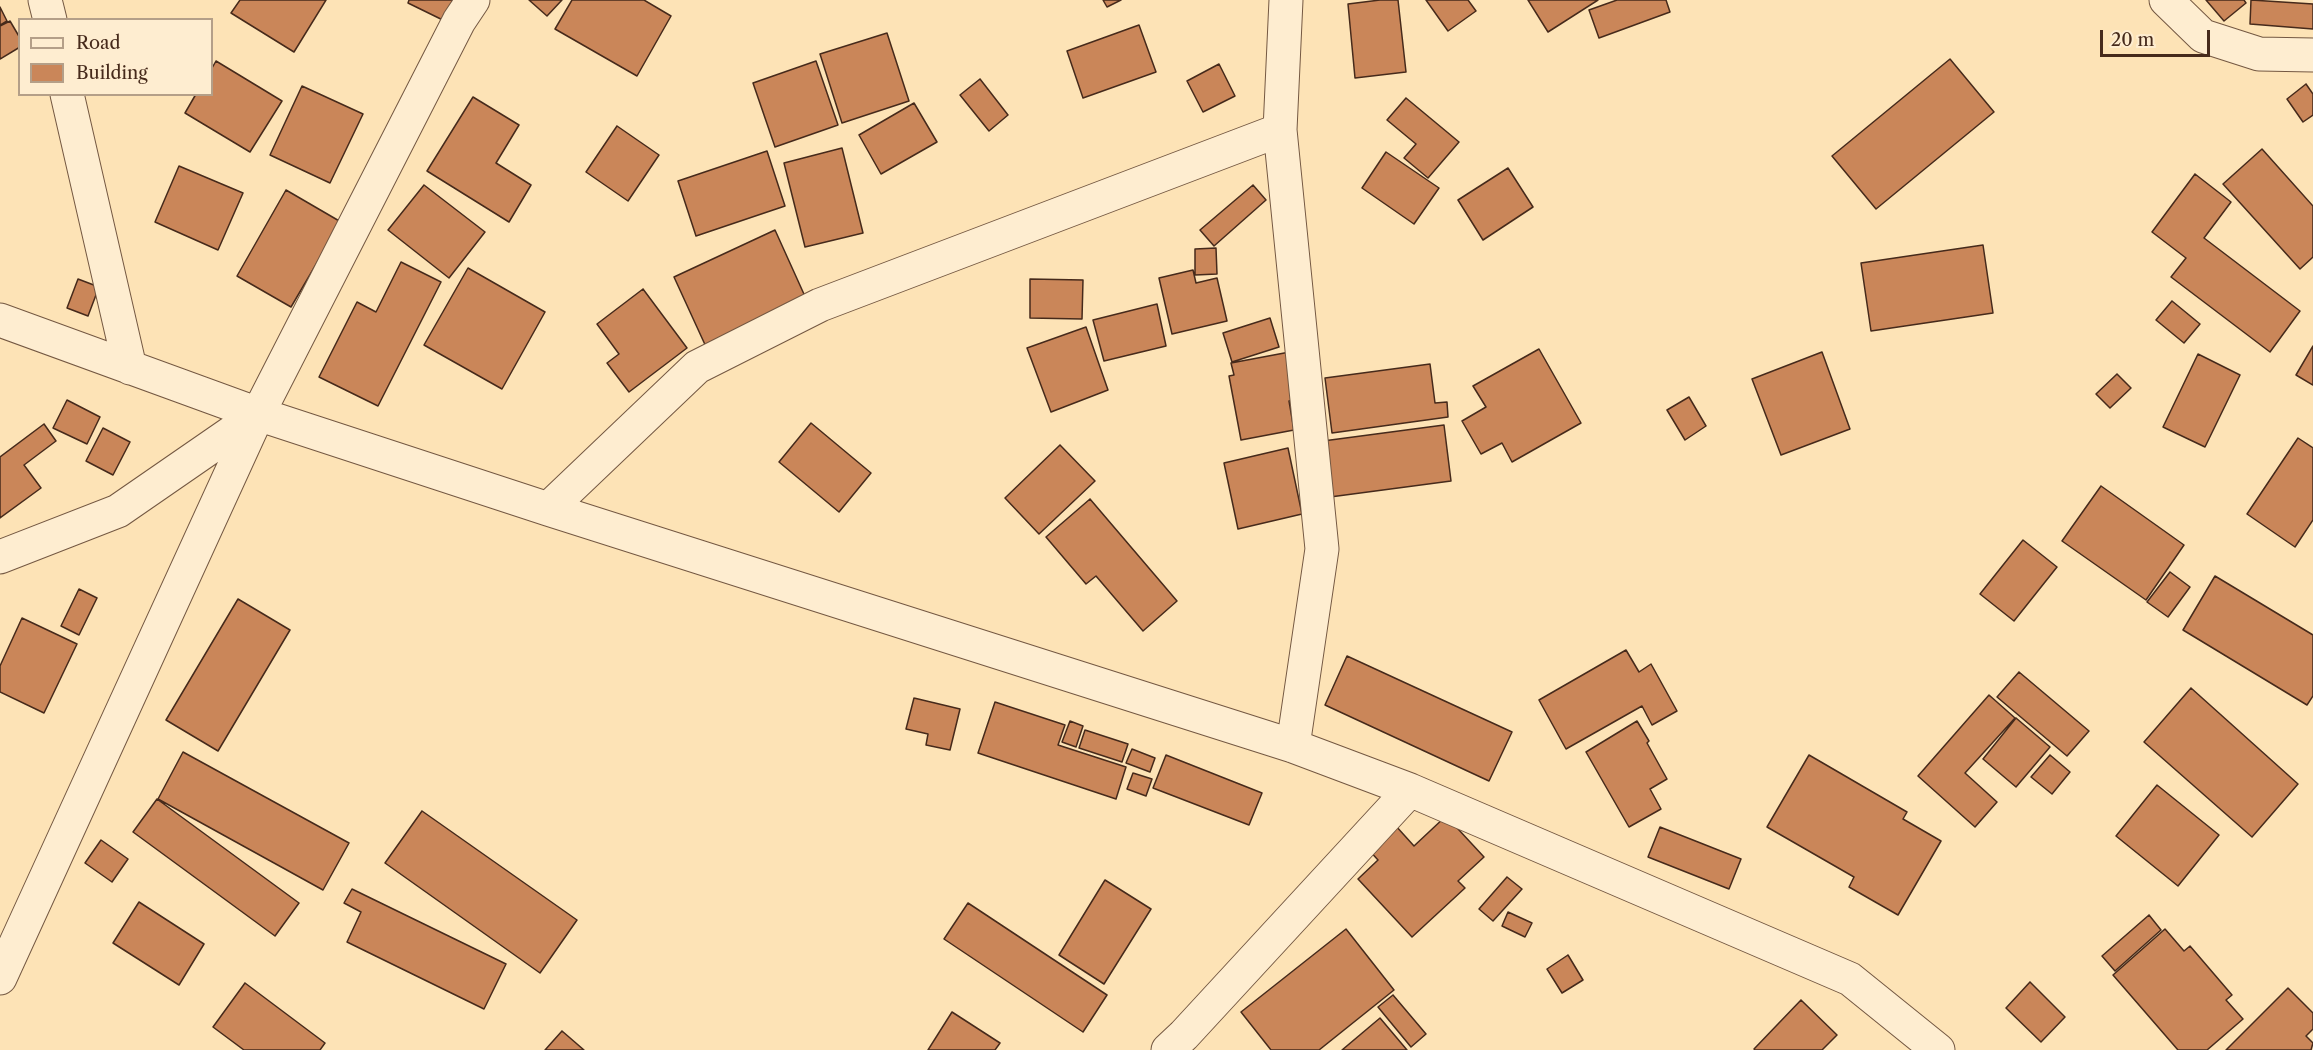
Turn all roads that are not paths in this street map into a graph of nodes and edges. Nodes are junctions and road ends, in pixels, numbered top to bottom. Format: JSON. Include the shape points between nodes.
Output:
{"nodes":[{"id":1,"x":45,"y":0,"type":"edge"},
{"id":2,"x":473,"y":0,"type":"edge"},
{"id":3,"x":1286,"y":0,"type":"edge"},
{"id":4,"x":2166,"y":0,"type":"edge"},
{"id":5,"x":50,"y":18,"type":"edge"},
{"id":6,"x":2313,"y":55,"type":"edge"},
{"id":7,"x":67,"y":96,"type":"edge"},
{"id":8,"x":1280,"y":130,"type":"junction"},
{"id":9,"x":0,"y":320,"type":"edge"},
{"id":10,"x":129,"y":368,"type":"junction"},
{"id":11,"x":258,"y":414,"type":"junction"},
{"id":12,"x":548,"y":509,"type":"junction"},
{"id":13,"x":0,"y":557,"type":"edge"},
{"id":14,"x":1293,"y":746,"type":"junction"},
{"id":15,"x":1410,"y":790,"type":"junction"},
{"id":16,"x":0,"y":978,"type":"edge"},
{"id":17,"x":1168,"y":1050,"type":"edge"},
{"id":18,"x":1938,"y":1050,"type":"edge"}],
"edges":[{"from":1,"to":5,"type":"street"},
{"from":2,"to":11,"type":"street","via":[[453,32]]},
{"from":3,"to":8,"type":"street"},
{"from":4,"to":6,"type":"street","via":[[2203,36],[2259,54]]},
{"from":7,"to":10,"type":"street"},
{"from":8,"to":12,"type":"street","via":[[820,305],[697,367]]},
{"from":8,"to":14,"type":"street","via":[[1322,549]]},
{"from":9,"to":10,"type":"street"},
{"from":10,"to":11,"type":"street"},
{"from":11,"to":12,"type":"street"},
{"from":11,"to":13,"type":"street","via":[[118,511]]},
{"from":11,"to":16,"type":"street"},
{"from":12,"to":14,"type":"street"},
{"from":14,"to":15,"type":"street"},
{"from":15,"to":17,"type":"street"},
{"from":15,"to":18,"type":"street","via":[[1850,979]]}]}
